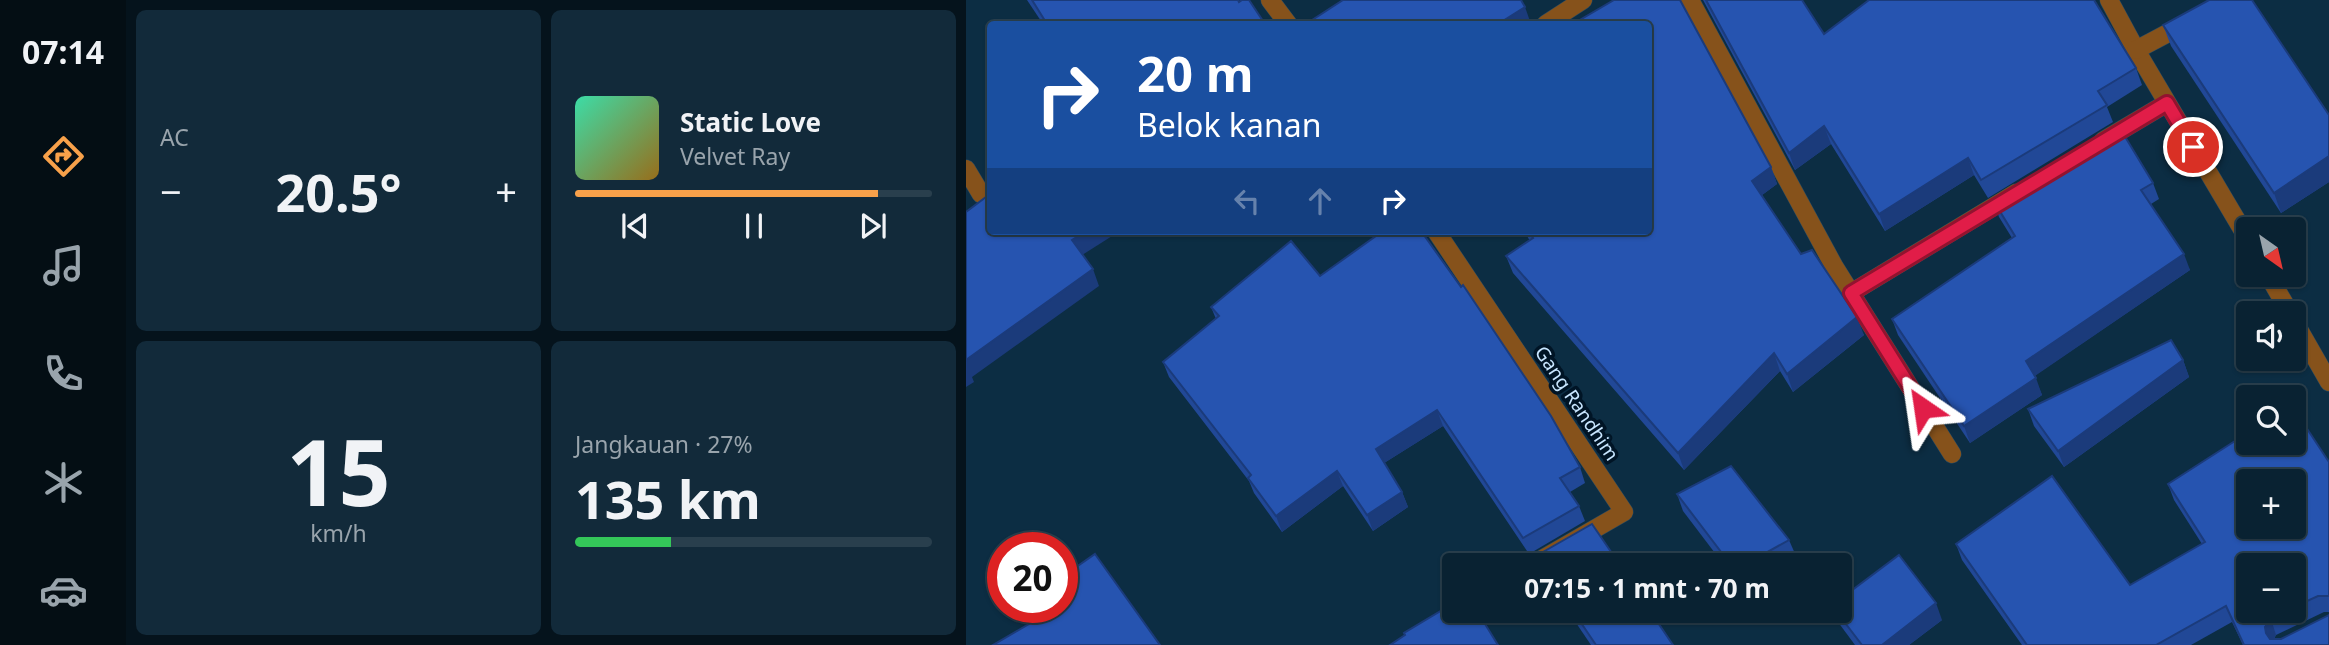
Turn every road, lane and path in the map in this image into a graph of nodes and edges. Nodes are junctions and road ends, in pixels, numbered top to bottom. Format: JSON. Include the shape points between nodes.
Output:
{"nodes":[{"id":1,"x":1270,"y":0,"type":"edge"},
{"id":2,"x":1583,"y":0,"type":"edge"},
{"id":3,"x":1690,"y":0,"type":"edge"},
{"id":4,"x":2109,"y":0,"type":"edge"},
{"id":5,"x":2195,"y":19,"type":"edge"},
{"id":6,"x":1286,"y":21,"type":"edge"},
{"id":7,"x":1551,"y":21,"type":"edge"},
{"id":8,"x":2136,"y":50,"type":"junction"},
{"id":9,"x":2167,"y":103,"type":"junction"},
{"id":10,"x":2085,"y":152,"type":"edge"},
{"id":11,"x":966,"y":169,"type":"edge"},
{"id":12,"x":2026,"y":187,"type":"edge"},
{"id":13,"x":981,"y":194,"type":"dead end"},
{"id":14,"x":2236,"y":220,"type":"edge"},
{"id":15,"x":1439,"y":235,"type":"edge"},
{"id":16,"x":1851,"y":293,"type":"junction"},
{"id":17,"x":2306,"y":342,"type":"edge"},
{"id":18,"x":2329,"y":382,"type":"edge"},
{"id":19,"x":1952,"y":454,"type":"dead end"},
{"id":20,"x":1553,"y":553,"type":"edge"}],
"edges":[{"from":1,"to":6,"type":"street"},
{"from":2,"to":7,"type":"street"},
{"from":3,"to":16,"type":"street"},
{"from":4,"to":8,"type":"street"},
{"from":5,"to":8,"type":"street"},
{"from":8,"to":9,"type":"street"},
{"from":9,"to":10,"type":"street"},
{"from":9,"to":14,"type":"street"},
{"from":11,"to":13,"type":"street"},
{"from":12,"to":16,"type":"street"},
{"from":15,"to":20,"type":"street","name":"Gang Randhim","via":[[1623,512]]},
{"from":16,"to":19,"type":"street"},
{"from":17,"to":18,"type":"street"}]}
